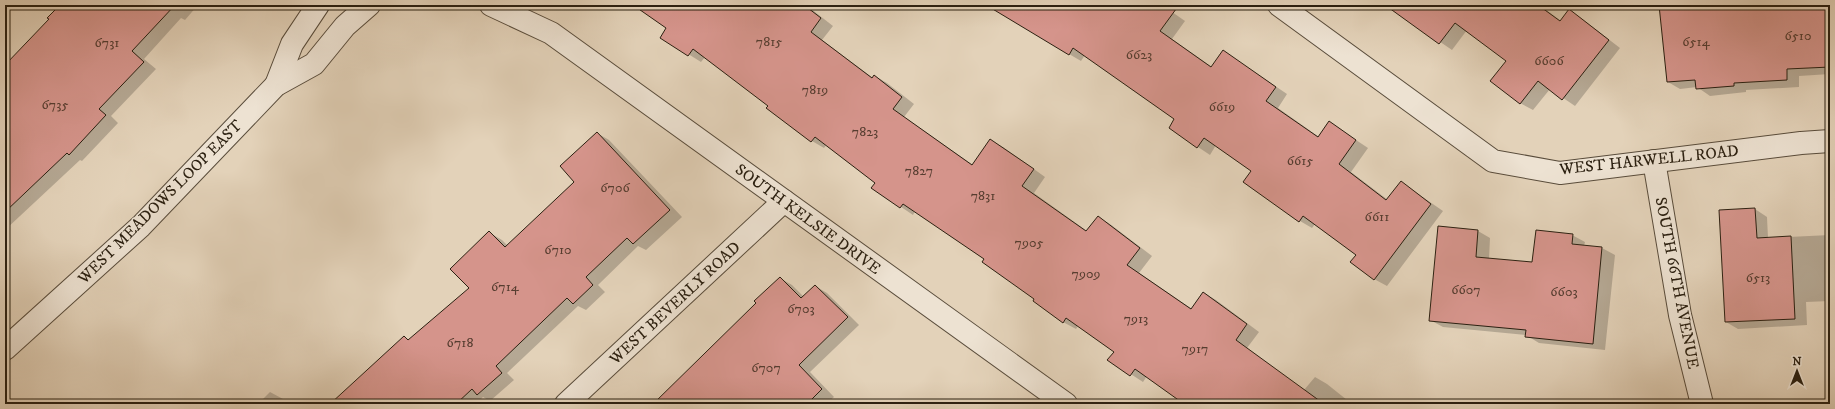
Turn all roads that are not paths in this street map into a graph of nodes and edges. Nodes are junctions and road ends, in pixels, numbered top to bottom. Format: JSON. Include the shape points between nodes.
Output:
{"nodes":[{"id":1,"x":318,"y":5,"type":"edge"},
{"id":2,"x":369,"y":5,"type":"edge"},
{"id":3,"x":491,"y":5,"type":"edge"},
{"id":4,"x":528,"y":5,"type":"edge"},
{"id":5,"x":1279,"y":5,"type":"edge"},
{"id":6,"x":551,"y":33,"type":"junction"},
{"id":7,"x":276,"y":85,"type":"junction"},
{"id":8,"x":1830,"y":141,"type":"edge"},
{"id":9,"x":1654,"y":161,"type":"junction"},
{"id":10,"x":784,"y":201,"type":"junction"},
{"id":11,"x":5,"y":349,"type":"edge"},
{"id":12,"x":566,"y":404,"type":"edge"},
{"id":13,"x":1066,"y":404,"type":"edge"},
{"id":14,"x":1702,"y":404,"type":"edge"}],
"edges":[{"from":1,"to":7,"type":"street","name":"WEST MEADOWS LOOP EAST","via":[[292,44]]},
{"from":2,"to":7,"type":"street","name":"WEST MEADOWS LOOP EAST","via":[[345,26],[314,64]]},
{"from":3,"to":6,"type":"street","name":"SOUTH KELSIE DRIVE"},
{"from":4,"to":6,"type":"street","name":"SOUTH KELSIE DRIVE"},
{"from":5,"to":9,"type":"street","name":"WEST HARWELL ROAD","via":[[1493,161],[1560,173]]},
{"from":6,"to":10,"type":"street","name":"SOUTH KELSIE DRIVE"},
{"from":7,"to":11,"type":"street","name":"WEST MEADOWS LOOP EAST","via":[[141,226]]},
{"from":8,"to":9,"type":"street","name":"WEST HARWELL ROAD"},
{"from":9,"to":14,"type":"street","name":"SOUTH 66TH AVENUE","via":[[1680,315]]},
{"from":10,"to":12,"type":"street","name":"WEST BEVERLY ROAD"},
{"from":10,"to":13,"type":"street","name":"SOUTH KELSIE DRIVE"}]}
